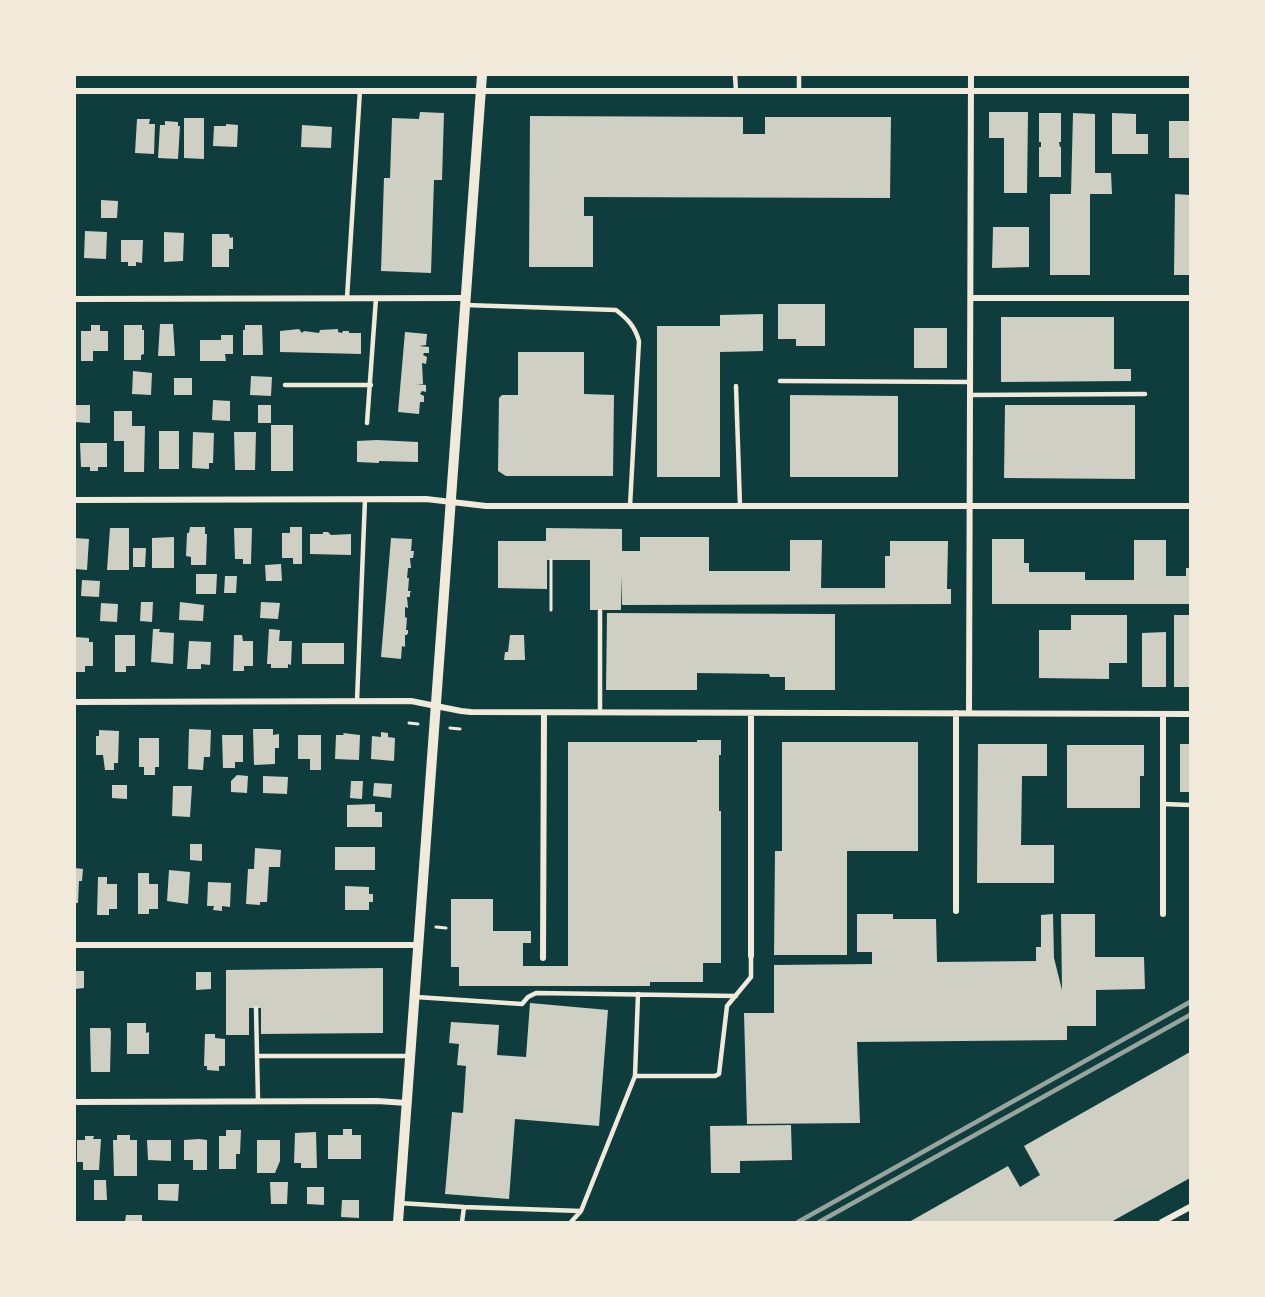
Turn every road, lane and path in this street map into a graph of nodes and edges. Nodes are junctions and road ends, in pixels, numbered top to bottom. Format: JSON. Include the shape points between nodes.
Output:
{"nodes":[{"id":1,"x":482,"y":75,"type":"edge"},
{"id":2,"x":735,"y":75,"type":"edge"},
{"id":3,"x":799,"y":75,"type":"edge"},
{"id":4,"x":971,"y":75,"type":"edge"},
{"id":5,"x":360,"y":90,"type":"junction"},
{"id":6,"x":75,"y":91,"type":"edge"},
{"id":7,"x":481,"y":91,"type":"junction"},
{"id":8,"x":736,"y":91,"type":"junction"},
{"id":9,"x":799,"y":91,"type":"junction"},
{"id":10,"x":971,"y":91,"type":"junction"},
{"id":11,"x":1190,"y":92,"type":"edge"},
{"id":12,"x":75,"y":298,"type":"edge"},
{"id":13,"x":347,"y":298,"type":"junction"},
{"id":14,"x":376,"y":298,"type":"junction"},
{"id":15,"x":972,"y":298,"type":"junction"},
{"id":16,"x":1190,"y":298,"type":"edge"},
{"id":17,"x":465,"y":302,"type":"junction"},
{"id":18,"x":780,"y":381,"type":"dead end"},
{"id":19,"x":971,"y":382,"type":"junction"},
{"id":20,"x":285,"y":385,"type":"dead end"},
{"id":21,"x":371,"y":385,"type":"junction"},
{"id":22,"x":736,"y":386,"type":"dead end"},
{"id":23,"x":1145,"y":394,"type":"dead end"},
{"id":24,"x":971,"y":395,"type":"junction"},
{"id":25,"x":368,"y":423,"type":"dead end"},
{"id":26,"x":365,"y":499,"type":"junction"},
{"id":27,"x":75,"y":500,"type":"edge"},
{"id":28,"x":450,"y":502,"type":"junction"},
{"id":29,"x":630,"y":506,"type":"junction"},
{"id":30,"x":740,"y":506,"type":"junction"},
{"id":31,"x":970,"y":506,"type":"junction"},
{"id":32,"x":1190,"y":506,"type":"edge"},
{"id":33,"x":551,"y":560,"type":"dead end"},
{"id":34,"x":551,"y":610,"type":"dead end"},
{"id":35,"x":600,"y":611,"type":"dead end"},
{"id":36,"x":357,"y":701,"type":"junction"},
{"id":37,"x":75,"y":702,"type":"edge"},
{"id":38,"x":436,"y":706,"type":"junction"},
{"id":39,"x":544,"y":712,"type":"junction"},
{"id":40,"x":600,"y":712,"type":"junction"},
{"id":41,"x":751,"y":713,"type":"junction"},
{"id":42,"x":956,"y":713,"type":"junction"},
{"id":43,"x":969,"y":713,"type":"junction"},
{"id":44,"x":1163,"y":714,"type":"junction"},
{"id":45,"x":1190,"y":714,"type":"edge"},
{"id":46,"x":409,"y":723,"type":"dead end"},
{"id":47,"x":418,"y":724,"type":"dead end"},
{"id":48,"x":450,"y":728,"type":"dead end"},
{"id":49,"x":460,"y":729,"type":"dead end"},
{"id":50,"x":1163,"y":804,"type":"junction"},
{"id":51,"x":1190,"y":805,"type":"edge"},
{"id":52,"x":956,"y":911,"type":"dead end"},
{"id":53,"x":1163,"y":914,"type":"dead end"},
{"id":54,"x":436,"y":927,"type":"dead end"},
{"id":55,"x":446,"y":928,"type":"dead end"},
{"id":56,"x":75,"y":945,"type":"edge"},
{"id":57,"x":418,"y":945,"type":"junction"},
{"id":58,"x":750,"y":956,"type":"joint"},
{"id":59,"x":543,"y":958,"type":"dead end"},
{"id":60,"x":638,"y":994,"type":"junction"},
{"id":61,"x":736,"y":996,"type":"junction"},
{"id":62,"x":414,"y":997,"type":"junction"},
{"id":63,"x":256,"y":1008,"type":"dead end"},
{"id":64,"x":258,"y":1056,"type":"junction"},
{"id":65,"x":410,"y":1056,"type":"junction"},
{"id":66,"x":635,"y":1076,"type":"junction"},
{"id":67,"x":258,"y":1101,"type":"junction"},
{"id":68,"x":75,"y":1102,"type":"edge"},
{"id":69,"x":406,"y":1103,"type":"junction"},
{"id":70,"x":399,"y":1203,"type":"junction"},
{"id":71,"x":1190,"y":1207,"type":"edge"},
{"id":72,"x":464,"y":1208,"type":"junction"},
{"id":73,"x":581,"y":1211,"type":"junction"},
{"id":74,"x":398,"y":1222,"type":"edge"},
{"id":75,"x":462,"y":1222,"type":"edge"},
{"id":76,"x":571,"y":1222,"type":"edge"},
{"id":77,"x":1162,"y":1222,"type":"edge"}],
"edges":[{"from":1,"to":7,"type":"street"},
{"from":2,"to":8,"type":"lane"},
{"from":3,"to":9,"type":"lane"},
{"from":4,"to":10,"type":"street"},
{"from":5,"to":6,"type":"street"},
{"from":5,"to":7,"type":"street"},
{"from":5,"to":13,"type":"lane"},
{"from":7,"to":8,"type":"street"},
{"from":7,"to":17,"type":"street"},
{"from":8,"to":9,"type":"street"},
{"from":9,"to":10,"type":"street"},
{"from":10,"to":11,"type":"street"},
{"from":10,"to":15,"type":"street"},
{"from":12,"to":13,"type":"street"},
{"from":13,"to":14,"type":"street"},
{"from":14,"to":17,"type":"street"},
{"from":14,"to":21,"type":"lane"},
{"from":15,"to":16,"type":"street"},
{"from":15,"to":19,"type":"street"},
{"from":17,"to":28,"type":"street"},
{"from":17,"to":29,"type":"lane","via":[[616,310],[628,319],[639,341]]},
{"from":18,"to":19,"type":"lane"},
{"from":19,"to":24,"type":"street"},
{"from":20,"to":21,"type":"lane"},
{"from":21,"to":25,"type":"lane"},
{"from":22,"to":30,"type":"lane"},
{"from":23,"to":24,"type":"lane"},
{"from":24,"to":31,"type":"street"},
{"from":26,"to":27,"type":"street"},
{"from":26,"to":28,"type":"street"},
{"from":26,"to":36,"type":"lane"},
{"from":28,"to":29,"type":"street","via":[[477,506]]},
{"from":28,"to":38,"type":"street"},
{"from":29,"to":30,"type":"street"},
{"from":30,"to":31,"type":"street"},
{"from":31,"to":32,"type":"street"},
{"from":31,"to":43,"type":"street"},
{"from":33,"to":34,"type":"path"},
{"from":35,"to":40,"type":"lane"},
{"from":36,"to":37,"type":"street"},
{"from":36,"to":38,"type":"street","via":[[411,701]]},
{"from":38,"to":39,"type":"street","via":[[461,711]]},
{"from":38,"to":57,"type":"street"},
{"from":39,"to":40,"type":"street"},
{"from":39,"to":59,"type":"street"},
{"from":40,"to":41,"type":"street"},
{"from":41,"to":42,"type":"street"},
{"from":41,"to":58,"type":"street"},
{"from":42,"to":43,"type":"street"},
{"from":42,"to":52,"type":"street"},
{"from":43,"to":44,"type":"street"},
{"from":44,"to":45,"type":"street"},
{"from":44,"to":50,"type":"street"},
{"from":46,"to":47,"type":"path"},
{"from":48,"to":49,"type":"path"},
{"from":50,"to":51,"type":"lane"},
{"from":50,"to":53,"type":"street"},
{"from":54,"to":55,"type":"path"},
{"from":56,"to":57,"type":"street"},
{"from":57,"to":62,"type":"street"},
{"from":58,"to":61,"type":"lane","via":[[751,977]]},
{"from":60,"to":61,"type":"lane"},
{"from":60,"to":62,"type":"lane","via":[[536,993],[522,1004]]},
{"from":60,"to":66,"type":"lane"},
{"from":61,"to":66,"type":"lane","via":[[727,1006],[720,1070],[715,1076]]},
{"from":62,"to":65,"type":"street"},
{"from":63,"to":64,"type":"lane"},
{"from":64,"to":65,"type":"lane"},
{"from":64,"to":67,"type":"lane"},
{"from":65,"to":69,"type":"street"},
{"from":66,"to":73,"type":"lane"},
{"from":67,"to":68,"type":"street"},
{"from":67,"to":69,"type":"street"},
{"from":69,"to":70,"type":"street"},
{"from":70,"to":72,"type":"lane"},
{"from":70,"to":74,"type":"street"},
{"from":71,"to":77,"type":"street"},
{"from":72,"to":73,"type":"lane"},
{"from":72,"to":75,"type":"lane"},
{"from":73,"to":76,"type":"lane"}]}
